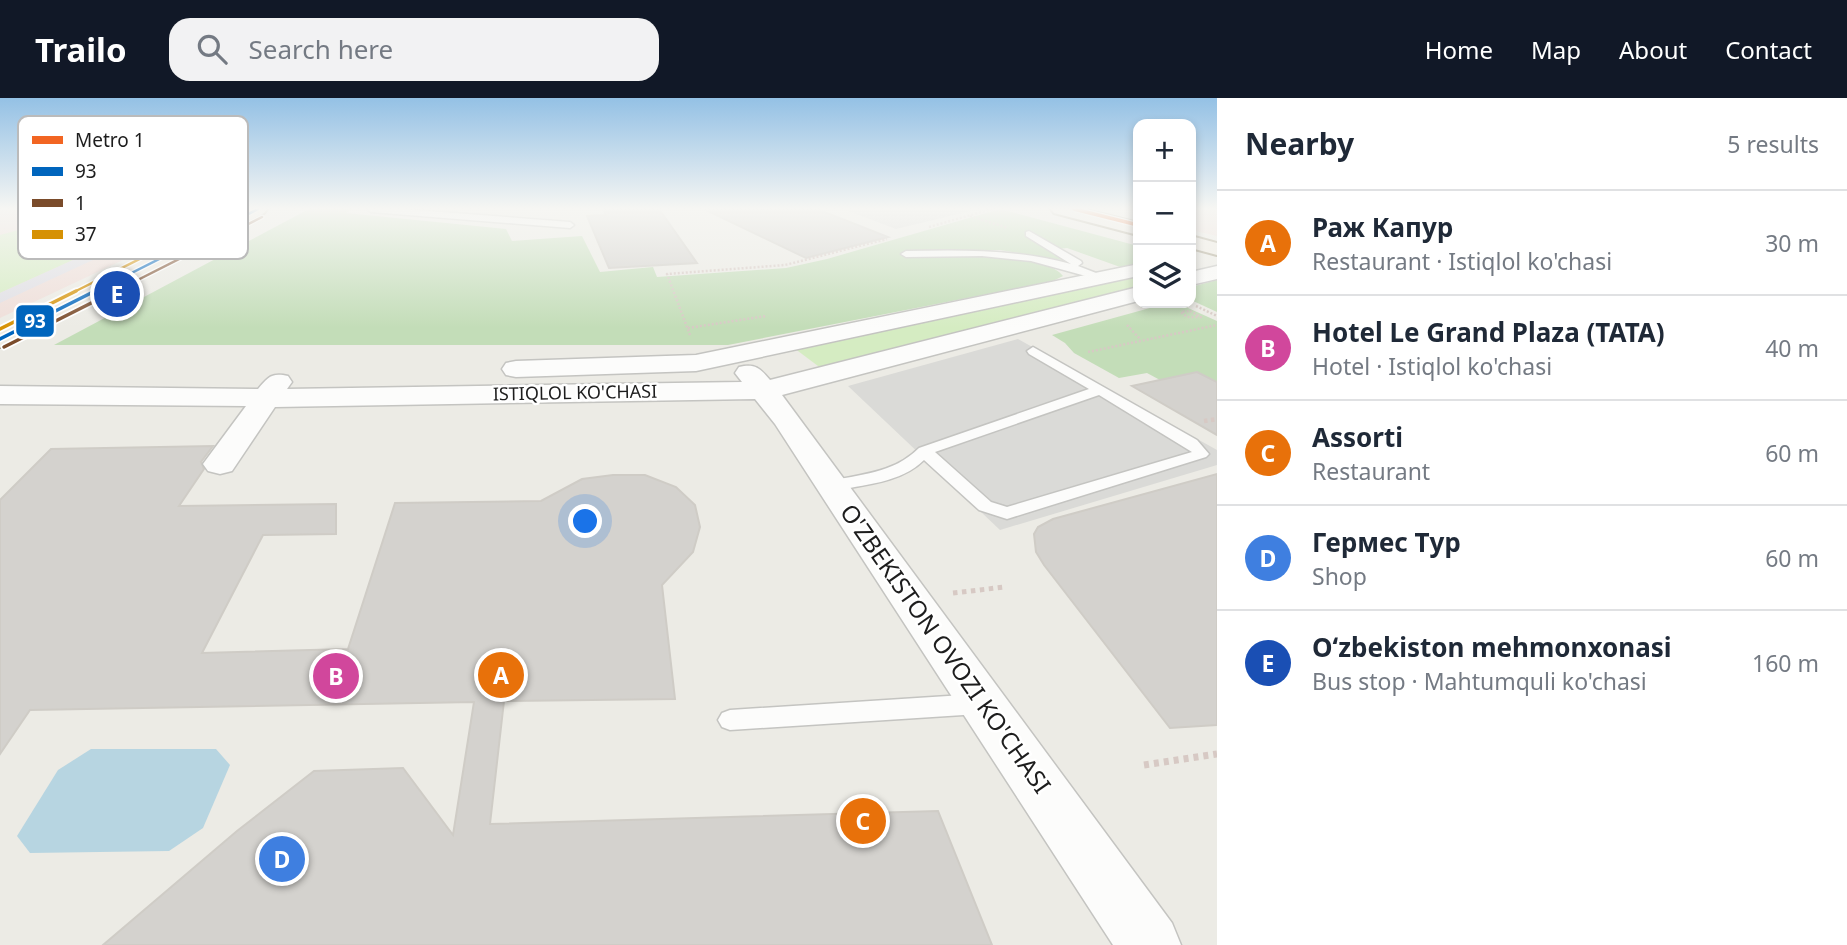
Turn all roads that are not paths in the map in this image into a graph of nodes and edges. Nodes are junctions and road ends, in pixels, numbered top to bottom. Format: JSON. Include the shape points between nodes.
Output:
{"nodes":[{"id":1,"x":1053,"y":249,"type":"edge"},
{"id":2,"x":906,"y":254,"type":"dead end"},
{"id":3,"x":124,"y":259,"type":"edge"},
{"id":4,"x":159,"y":259,"type":"edge"},
{"id":5,"x":1133,"y":271,"type":"edge"},
{"id":6,"x":1217,"y":272,"type":"edge"},
{"id":7,"x":1098,"y":275,"type":"junction"},
{"id":8,"x":1196,"y":278,"type":"edge"},
{"id":9,"x":1133,"y":295,"type":"edge"},
{"id":10,"x":0,"y":318,"type":"edge"},
{"id":11,"x":0,"y":339,"type":"edge"},
{"id":12,"x":1032,"y":351,"type":"dead end"},
{"id":13,"x":716,"y":359,"type":"junction"},
{"id":14,"x":0,"y":373,"type":"edge"},
{"id":15,"x":285,"y":373,"type":"junction"},
{"id":16,"x":763,"y":390,"type":"junction"},
{"id":17,"x":1099,"y":390,"type":"junction"},
{"id":18,"x":0,"y":395,"type":"edge"},
{"id":19,"x":267,"y":398,"type":"junction"},
{"id":20,"x":924,"y":450,"type":"junction"},
{"id":21,"x":220,"y":464,"type":"dead end"},
{"id":22,"x":832,"y":486,"type":"junction"},
{"id":23,"x":983,"y":704,"type":"junction"},
{"id":24,"x":730,"y":720,"type":"dead end"},
{"id":25,"x":1150,"y":945,"type":"edge"}],
"edges":[{"from":1,"to":7,"type":"lane"},
{"from":2,"to":7,"type":"lane","via":[[1005,253]]},
{"from":3,"to":10,"type":"main road"},
{"from":4,"to":11,"type":"main road"},
{"from":5,"to":7,"type":"street","name":"ISTIQLOL KO'CHASI"},
{"from":6,"to":8,"type":"street"},
{"from":7,"to":13,"type":"street","name":"ISTIQLOL KO'CHASI"},
{"from":9,"to":16,"type":"street","name":"ISTIQLOL KO'CHASI"},
{"from":12,"to":17,"type":"lane"},
{"from":13,"to":15,"type":"street","name":"ISTIQLOL KO'CHASI"},
{"from":13,"to":16,"type":"street","name":"O'ZBEKISTON OVOZI KO'CHASI"},
{"from":14,"to":15,"type":"street","name":"ISTIQLOL KO'CHASI"},
{"from":15,"to":19,"type":"street"},
{"from":16,"to":19,"type":"street","name":"ISTIQLOL KO'CHASI"},
{"from":16,"to":22,"type":"street","name":"O'ZBEKISTON OVOZI KO'CHASI"},
{"from":17,"to":20,"type":"lane"},
{"from":17,"to":20,"type":"lane","via":[[1192,443],[1201,454],[1007,513],[985,506]]},
{"from":18,"to":19,"type":"street","name":"ISTIQLOL KO'CHASI"},
{"from":19,"to":21,"type":"street"},
{"from":20,"to":22,"type":"lane","via":[[897,471]]},
{"from":22,"to":23,"type":"street","name":"O'ZBEKISTON OVOZI KO'CHASI"},
{"from":23,"to":24,"type":"lane"},
{"from":23,"to":25,"type":"street","name":"O'ZBEKISTON OVOZI KO'CHASI"}]}
